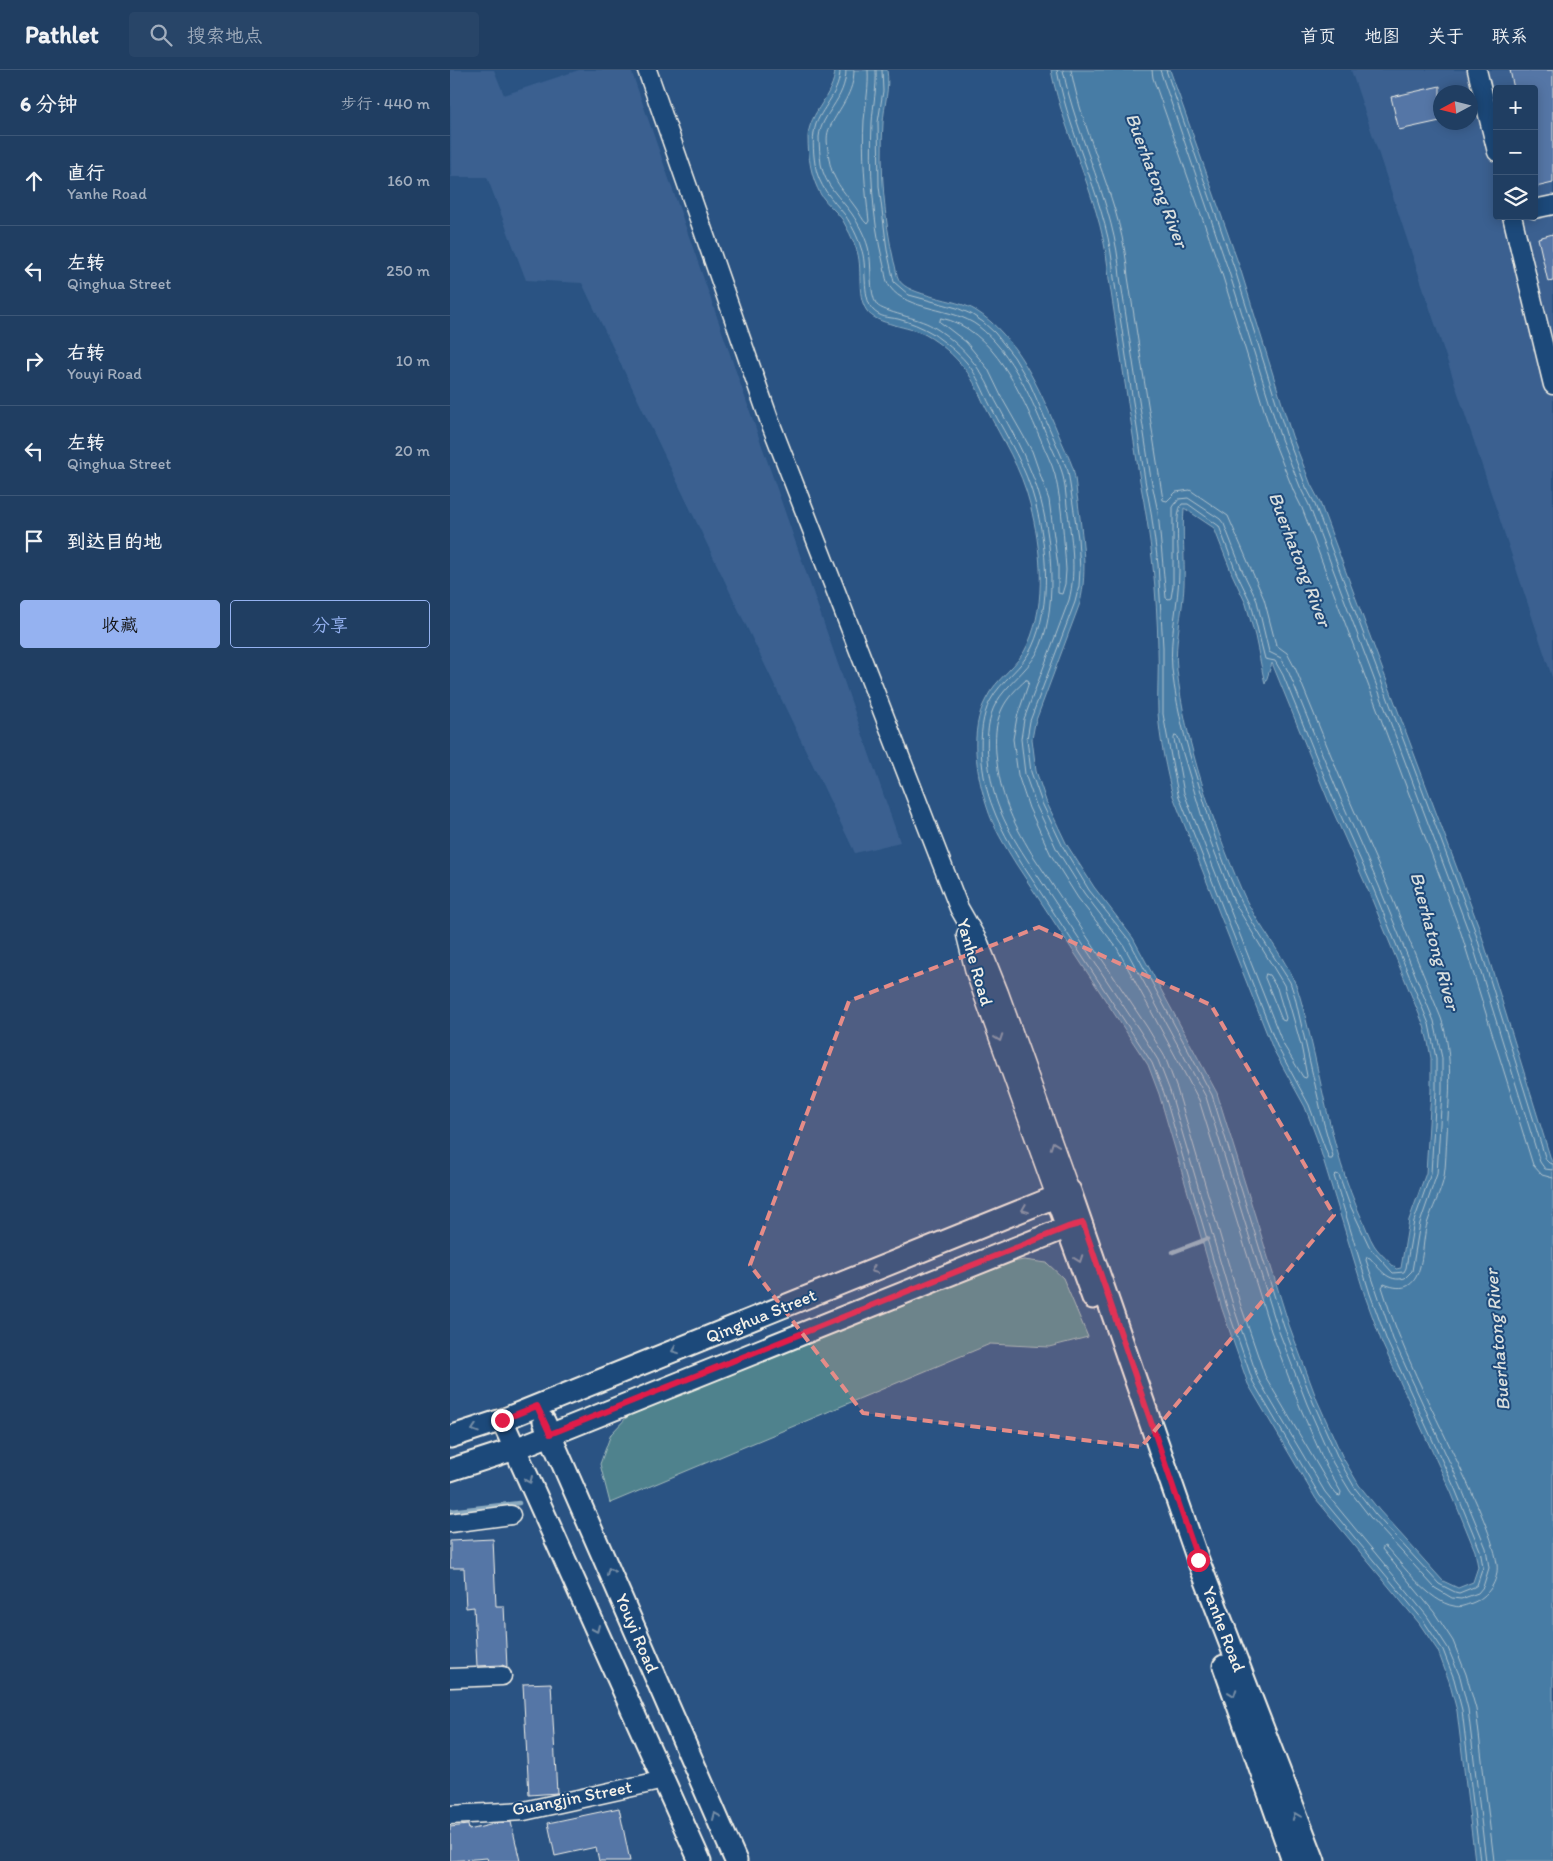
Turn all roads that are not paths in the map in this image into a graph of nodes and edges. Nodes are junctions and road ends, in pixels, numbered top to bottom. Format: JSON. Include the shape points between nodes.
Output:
{"nodes":[{"id":1,"x":647,"y":70,"type":"edge"},
{"id":2,"x":1477,"y":70,"type":"edge"},
{"id":3,"x":1493,"y":136,"type":"edge"},
{"id":4,"x":1553,"y":205,"type":"edge"},
{"id":5,"x":1538,"y":208,"type":"edge"},
{"id":6,"x":1513,"y":220,"type":"edge"},
{"id":7,"x":1553,"y":385,"type":"edge"},
{"id":8,"x":1063,"y":1194,"type":"junction"},
{"id":9,"x":1075,"y":1225,"type":"junction"},
{"id":10,"x":537,"y":1406,"type":"junction"},
{"id":11,"x":502,"y":1420,"type":"junction"},
{"id":12,"x":550,"y":1434,"type":"junction"},
{"id":13,"x":450,"y":1437,"type":"edge"},
{"id":14,"x":515,"y":1448,"type":"junction"},
{"id":15,"x":450,"y":1470,"type":"edge"},
{"id":16,"x":511,"y":1515,"type":"dead end"},
{"id":17,"x":450,"y":1523,"type":"edge"},
{"id":18,"x":502,"y":1676,"type":"dead end"},
{"id":19,"x":450,"y":1678,"type":"edge"},
{"id":20,"x":664,"y":1780,"type":"junction"},
{"id":21,"x":450,"y":1815,"type":"edge"},
{"id":22,"x":700,"y":1861,"type":"edge"},
{"id":23,"x":736,"y":1861,"type":"edge"},
{"id":24,"x":1293,"y":1861,"type":"edge"},
{"id":25,"x":1314,"y":1861,"type":"edge"}],
"edges":[{"from":1,"to":8,"type":"street","name":"Yanhe Road","via":[[770,422],[959,908],[979,943],[998,993]]},
{"from":2,"to":3,"type":"street"},
{"from":4,"to":5,"type":"street"},
{"from":6,"to":7,"type":"street"},
{"from":8,"to":9,"type":"main road","name":"Yanhe Road"},
{"from":8,"to":10,"type":"main road","name":"Qinghua Street","one_way":true},
{"from":9,"to":12,"type":"main road","name":"Qinghua Street"},
{"from":9,"to":24,"type":"main road","name":"Yanhe Road","one_way":true},
{"from":25,"to":9,"type":"main road","name":"Yanhe Road","one_way":true,"via":[[1198,1560]]},
{"from":10,"to":11,"type":"main road","name":"Qinghua Street"},
{"from":10,"to":12,"type":"main road","name":"Youyi Road"},
{"from":11,"to":13,"type":"main road","name":"Qinghua Street","one_way":true},
{"from":11,"to":14,"type":"main road","name":"Youyi Road"},
{"from":12,"to":14,"type":"main road","name":"Qinghua Street"},
{"from":23,"to":12,"type":"main road","name":"Youyi Road","one_way":true},
{"from":14,"to":15,"type":"main road","name":"Qinghua Street"},
{"from":14,"to":20,"type":"main road","name":"Youyi Road","one_way":true},
{"from":16,"to":17,"type":"street"},
{"from":18,"to":19,"type":"street"},
{"from":20,"to":21,"type":"street","name":"Guangjin Street","via":[[524,1811]]},
{"from":20,"to":22,"type":"main road","name":"Youyi Road"}]}
